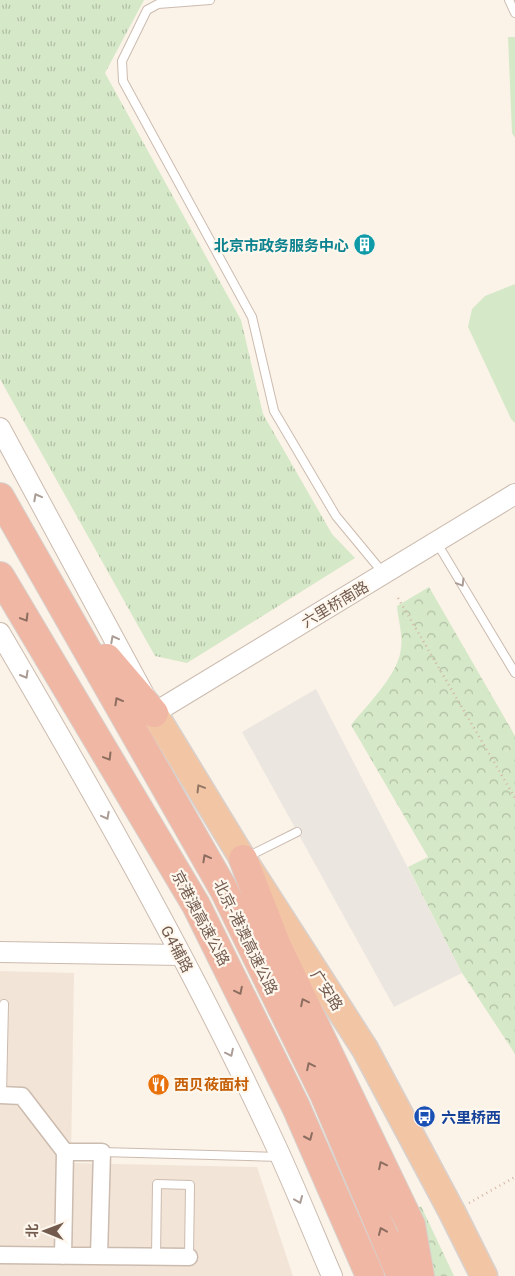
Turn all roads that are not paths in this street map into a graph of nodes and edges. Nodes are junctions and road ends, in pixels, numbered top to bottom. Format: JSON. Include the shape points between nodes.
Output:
{"nodes":[{"id":1,"x":210,"y":0,"type":"edge"},
{"id":2,"x":509,"y":0,"type":"edge"},
{"id":3,"x":515,"y":13,"type":"edge"},
{"id":4,"x":0,"y":428,"type":"edge"},
{"id":5,"x":515,"y":494,"type":"edge"},
{"id":6,"x":0,"y":497,"type":"edge"},
{"id":7,"x":436,"y":541,"type":"junction"},
{"id":8,"x":385,"y":575,"type":"junction"},
{"id":9,"x":0,"y":576,"type":"edge"},
{"id":10,"x":66,"y":610,"type":"junction"},
{"id":11,"x":0,"y":633,"type":"edge"},
{"id":12,"x":515,"y":674,"type":"edge"},
{"id":13,"x":154,"y":713,"type":"junction"},
{"id":14,"x":297,"y":832,"type":"dead end"},
{"id":15,"x":243,"y":860,"type":"junction"},
{"id":16,"x":0,"y":952,"type":"edge"},
{"id":17,"x":181,"y":955,"type":"junction"},
{"id":18,"x":4,"y":1004,"type":"dead end"},
{"id":19,"x":1,"y":1095,"type":"edge"},
{"id":20,"x":65,"y":1152,"type":"junction"},
{"id":21,"x":102,"y":1152,"type":"junction"},
{"id":22,"x":280,"y":1156,"type":"junction"},
{"id":23,"x":0,"y":1255,"type":"edge"},
{"id":24,"x":63,"y":1256,"type":"junction"},
{"id":25,"x":99,"y":1256,"type":"junction"},
{"id":26,"x":156,"y":1257,"type":"junction"},
{"id":27,"x":188,"y":1258,"type":"joint"},
{"id":28,"x":332,"y":1276,"type":"edge"},
{"id":29,"x":370,"y":1276,"type":"edge"},
{"id":30,"x":401,"y":1276,"type":"edge"},
{"id":31,"x":420,"y":1276,"type":"edge"},
{"id":32,"x":484,"y":1276,"type":"edge"}],
"edges":[{"from":1,"to":8,"type":"lane","via":[[158,4],[147,10],[122,61],[123,81],[252,317],[274,411],[336,516]]},
{"from":2,"to":3,"type":"lane"},
{"from":13,"to":4,"type":"street","one_way":true},
{"from":5,"to":7,"type":"street","name":"六里桥南路"},
{"from":6,"to":10,"type":"highway"},
{"from":7,"to":8,"type":"street","name":"六里桥南路"},
{"from":7,"to":12,"type":"lane","one_way":true},
{"from":8,"to":13,"type":"street","name":"六里桥南路"},
{"from":9,"to":29,"type":"highway","name":"京港澳高速公路","one_way":true,"via":[[196,905],[296,1107]]},
{"from":10,"to":13,"type":"highway"},
{"from":30,"to":10,"type":"highway","name":"北京-港澳高速公路","one_way":true,"via":[[324,1094],[224,890]]},
{"from":11,"to":17,"type":"street","name":"G4辅路","one_way":true,"via":[[95,795]]},
{"from":15,"to":13,"type":"highway","name":"广安路","one_way":true},
{"from":14,"to":15,"type":"lane"},
{"from":31,"to":15,"type":"highway","one_way":true,"via":[[411,1225],[277,946]]},
{"from":15,"to":32,"type":"highway","name":"广安路","via":[[366,1049]]},
{"from":16,"to":17,"type":"street"},
{"from":17,"to":22,"type":"street","name":"G4辅路","one_way":true},
{"from":18,"to":19,"type":"lane"},
{"from":19,"to":20,"type":"street","via":[[22,1096]]},
{"from":20,"to":21,"type":"street"},
{"from":20,"to":24,"type":"street"},
{"from":21,"to":22,"type":"lane"},
{"from":21,"to":25,"type":"street"},
{"from":22,"to":28,"type":"street","name":"G4辅路","one_way":true},
{"from":23,"to":24,"type":"street"},
{"from":24,"to":25,"type":"street"},
{"from":25,"to":26,"type":"street"},
{"from":26,"to":27,"type":"street"},
{"from":26,"to":27,"type":"lane","via":[[157,1184],[190,1185]]}]}
